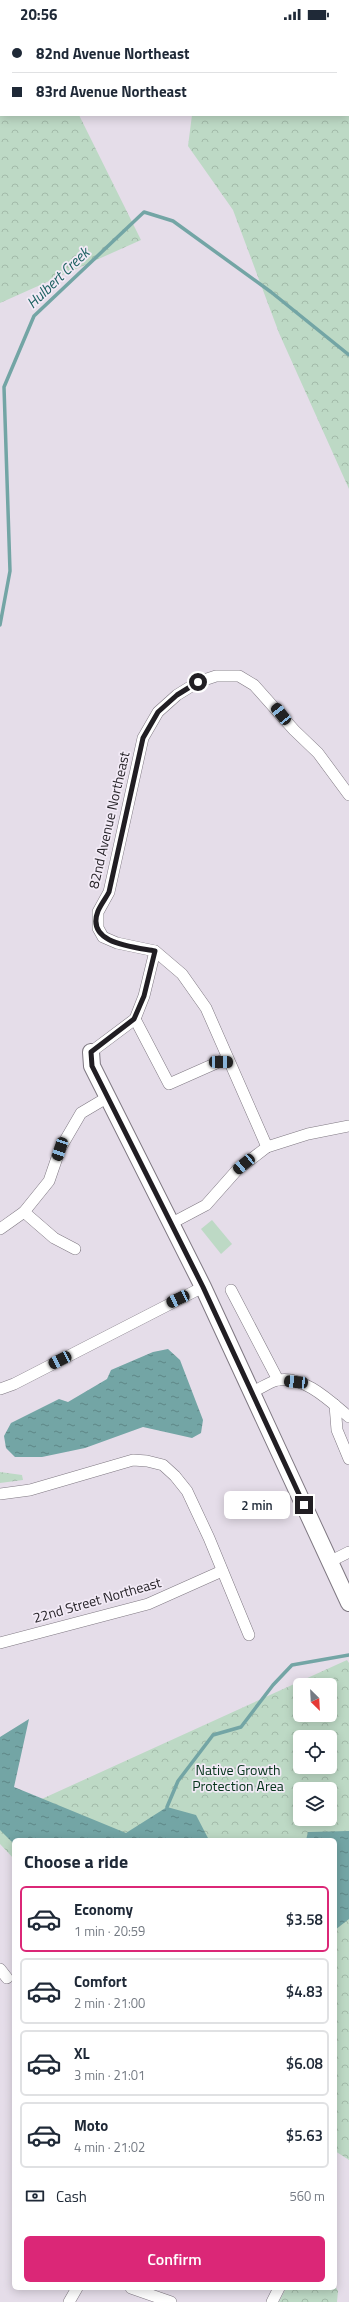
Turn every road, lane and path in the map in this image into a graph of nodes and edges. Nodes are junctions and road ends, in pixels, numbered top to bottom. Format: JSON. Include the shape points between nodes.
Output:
{"nodes":[{"id":1,"x":349,"y":795,"type":"edge"},
{"id":2,"x":155,"y":951,"type":"junction"},
{"id":3,"x":134,"y":1019,"type":"junction"},
{"id":4,"x":91,"y":1052,"type":"joint"},
{"id":5,"x":229,"y":1062,"type":"junction"},
{"id":6,"x":108,"y":1097,"type":"junction"},
{"id":7,"x":349,"y":1126,"type":"edge"},
{"id":8,"x":267,"y":1147,"type":"junction"},
{"id":9,"x":24,"y":1212,"type":"junction"},
{"id":10,"x":172,"y":1223,"type":"junction"},
{"id":11,"x":0,"y":1229,"type":"edge"},
{"id":12,"x":75,"y":1249,"type":"dead end"},
{"id":13,"x":203,"y":1287,"type":"junction"},
{"id":14,"x":231,"y":1290,"type":"dead end"},
{"id":15,"x":278,"y":1380,"type":"junction"},
{"id":16,"x":0,"y":1389,"type":"edge"},
{"id":17,"x":252,"y":1392,"type":"junction"},
{"id":18,"x":335,"y":1406,"type":"junction"},
{"id":19,"x":349,"y":1417,"type":"edge"},
{"id":20,"x":349,"y":1459,"type":"edge"},
{"id":21,"x":0,"y":1494,"type":"edge"},
{"id":22,"x":349,"y":1552,"type":"edge"},
{"id":23,"x":331,"y":1562,"type":"junction"},
{"id":24,"x":222,"y":1571,"type":"junction"},
{"id":25,"x":349,"y":1603,"type":"edge"},
{"id":26,"x":249,"y":1635,"type":"dead end"},
{"id":27,"x":0,"y":1643,"type":"edge"},
{"id":28,"x":0,"y":1969,"type":"edge"},
{"id":29,"x":7,"y":1978,"type":"dead end"},
{"id":30,"x":76,"y":2290,"type":"edge"},
{"id":31,"x":137,"y":2290,"type":"edge"},
{"id":32,"x":278,"y":2290,"type":"edge"},
{"id":33,"x":69,"y":2302,"type":"edge"},
{"id":34,"x":171,"y":2302,"type":"edge"},
{"id":35,"x":272,"y":2302,"type":"edge"}],
"edges":[{"from":1,"to":2,"type":"street","name":"82nd Avenue Northeast","via":[[318,753],[294,730],[273,704],[254,685],[239,676],[216,676],[198,682],[177,695],[158,712],[143,738],[109,892],[98,912],[98,928],[103,937],[117,943]]},
{"from":2,"to":3,"type":"street","via":[[144,996]]},
{"from":2,"to":5,"type":"street","name":"82nd Avenue Northeast","via":[[182,974],[206,1008]]},
{"from":3,"to":4,"type":"street"},
{"from":3,"to":5,"type":"street","via":[[168,1084],[221,1062]]},
{"from":4,"to":6,"type":"street","via":[[92,1066]]},
{"from":5,"to":8,"type":"street","name":"82nd Avenue Northeast"},
{"from":6,"to":9,"type":"street","via":[[81,1114],[60,1149],[49,1181]]},
{"from":6,"to":10,"type":"street"},
{"from":7,"to":8,"type":"street","via":[[308,1134]]},
{"from":8,"to":10,"type":"street","via":[[237,1170],[206,1205]]},
{"from":9,"to":11,"type":"street"},
{"from":9,"to":12,"type":"street","via":[[54,1238]]},
{"from":10,"to":13,"type":"street"},
{"from":13,"to":16,"type":"street"},
{"from":13,"to":17,"type":"street"},
{"from":14,"to":15,"type":"street"},
{"from":15,"to":17,"type":"street"},
{"from":15,"to":18,"type":"street","via":[[296,1382],[313,1389]]},
{"from":17,"to":23,"type":"street"},
{"from":18,"to":19,"type":"street"},
{"from":18,"to":20,"type":"street","via":[[337,1430]]},
{"from":21,"to":24,"type":"street","via":[[30,1490],[133,1460],[163,1465],[175,1476],[195,1506]]},
{"from":22,"to":23,"type":"street"},
{"from":23,"to":25,"type":"street"},
{"from":24,"to":26,"type":"street"},
{"from":24,"to":27,"type":"street","name":"22nd Street Northeast","via":[[148,1604]]},
{"from":28,"to":29,"type":"street"},
{"from":30,"to":33,"type":"street"},
{"from":31,"to":34,"type":"street"},
{"from":32,"to":35,"type":"street"}]}
